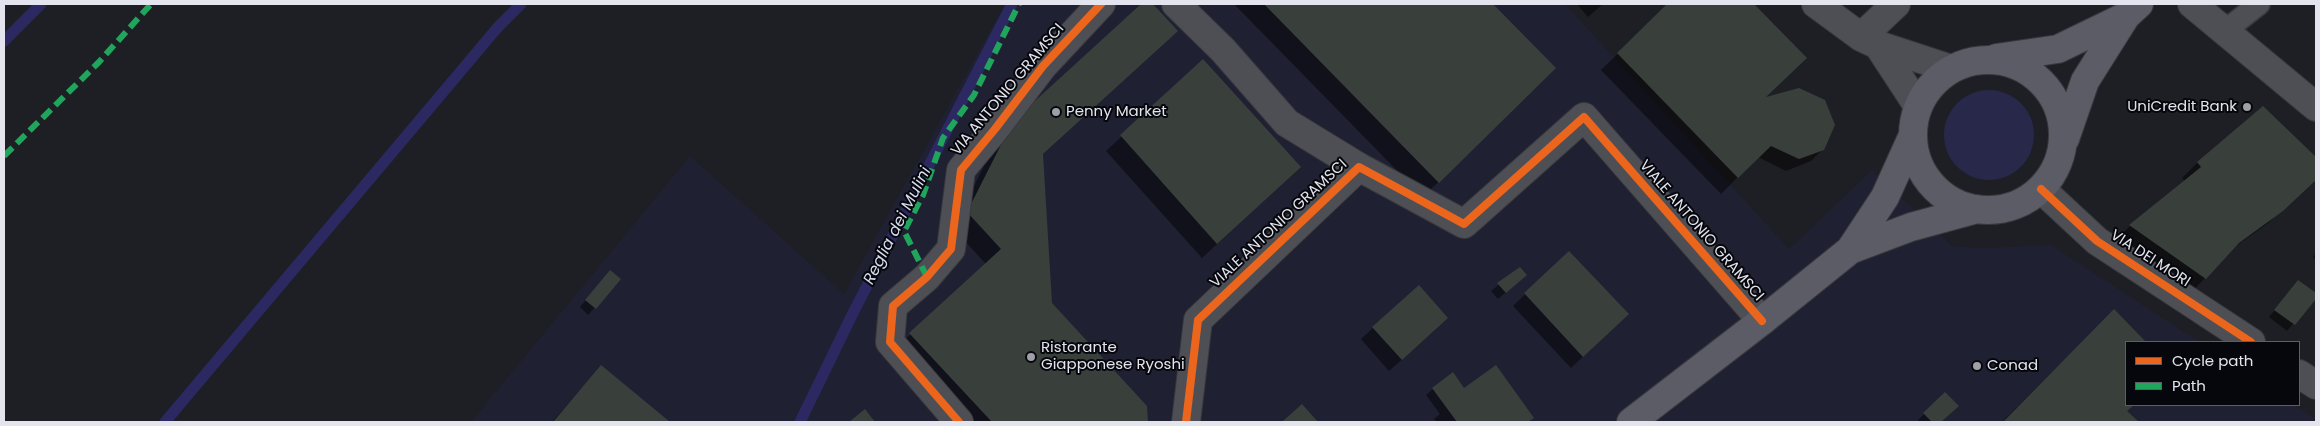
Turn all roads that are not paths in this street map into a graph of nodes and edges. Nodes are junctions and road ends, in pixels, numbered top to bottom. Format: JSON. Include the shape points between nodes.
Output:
{"nodes":[{"id":1,"x":1101,"y":4,"type":"edge"},
{"id":2,"x":1176,"y":4,"type":"edge"},
{"id":3,"x":1816,"y":4,"type":"edge"},
{"id":4,"x":1896,"y":4,"type":"edge"},
{"id":5,"x":2192,"y":4,"type":"edge"},
{"id":6,"x":2260,"y":4,"type":"edge"},
{"id":7,"x":2133,"y":10,"type":"edge"},
{"id":8,"x":2226,"y":30,"type":"junction"},
{"id":9,"x":1870,"y":41,"type":"junction"},
{"id":10,"x":1987,"y":59,"type":"junction"},
{"id":11,"x":1951,"y":69,"type":"junction"},
{"id":12,"x":1918,"y":106,"type":"junction"},
{"id":13,"x":2316,"y":107,"type":"edge"},
{"id":14,"x":1913,"y":135,"type":"junction"},
{"id":15,"x":2062,"y":146,"type":"junction"},
{"id":16,"x":1359,"y":167,"type":"junction"},
{"id":17,"x":2040,"y":189,"type":"junction"},
{"id":18,"x":1977,"y":209,"type":"junction"},
{"id":19,"x":1850,"y":250,"type":"junction"},
{"id":20,"x":1762,"y":321,"type":"junction"},
{"id":21,"x":2249,"y":341,"type":"edge"},
{"id":22,"x":2300,"y":375,"type":"edge"},
{"id":23,"x":2316,"y":385,"type":"edge"},
{"id":24,"x":959,"y":422,"type":"edge"},
{"id":25,"x":1186,"y":422,"type":"edge"},
{"id":26,"x":1631,"y":422,"type":"edge"}],
"edges":[{"from":1,"to":24,"type":"street","name":"VIA ANTONIO GRAMSCI","via":[[1042,66],[961,170],[952,249],[927,277],[893,306],[890,342]]},
{"from":2,"to":16,"type":"street","via":[[1223,50],[1287,123]]},
{"from":3,"to":9,"type":"street"},
{"from":4,"to":9,"type":"street"},
{"from":5,"to":8,"type":"street"},
{"from":6,"to":8,"type":"lane"},
{"from":7,"to":10,"type":"main road","name":"VIALE ANTONIO GRAMSCI","via":[[2058,49]]},
{"from":7,"to":15,"type":"main road","name":"VIALE ANTONIO GRAMSCI","via":[[2085,81]]},
{"from":8,"to":13,"type":"street"},
{"from":9,"to":11,"type":"street"},
{"from":9,"to":12,"type":"street"},
{"from":10,"to":11,"type":"main road","name":"VIALE ANTONIO GRAMSCI"},
{"from":10,"to":15,"type":"main road","name":"VIALE ANTONIO GRAMSCI","via":[[2012,63],[2035,76],[2053,95],[2062,120]]},
{"from":11,"to":12,"type":"main road","name":"VIALE ANTONIO GRAMSCI","via":[[1932,84]]},
{"from":12,"to":14,"type":"main road","name":"VIALE ANTONIO GRAMSCI"},
{"from":14,"to":18,"type":"main road","name":"VIALE ANTONIO GRAMSCI","via":[[1916,156],[1929,181],[1957,203]]},
{"from":14,"to":19,"type":"main road","name":"VIALE ANTONIO GRAMSCI","via":[[1885,196]]},
{"from":15,"to":17,"type":"main road","name":"VIALE ANTONIO GRAMSCI","via":[[2055,170]]},
{"from":16,"to":20,"type":"street","name":"VIALE ANTONIO GRAMSCI","via":[[1464,224],[1584,117]]},
{"from":16,"to":25,"type":"street","name":"VIALE ANTONIO GRAMSCI","via":[[1198,320]]},
{"from":17,"to":18,"type":"main road","name":"VIALE ANTONIO GRAMSCI","via":[[2022,202],[2000,209]]},
{"from":17,"to":21,"type":"street","name":"VIA DEI MORI","via":[[2097,241]]},
{"from":18,"to":19,"type":"main road","name":"VIALE ANTONIO GRAMSCI","via":[[1911,227]]},
{"from":19,"to":20,"type":"main road","name":"VIALE ANTONIO GRAMSCI"},
{"from":20,"to":26,"type":"main road","name":"VIALE ANTONIO GRAMSCI"},
{"from":22,"to":23,"type":"street"}]}
